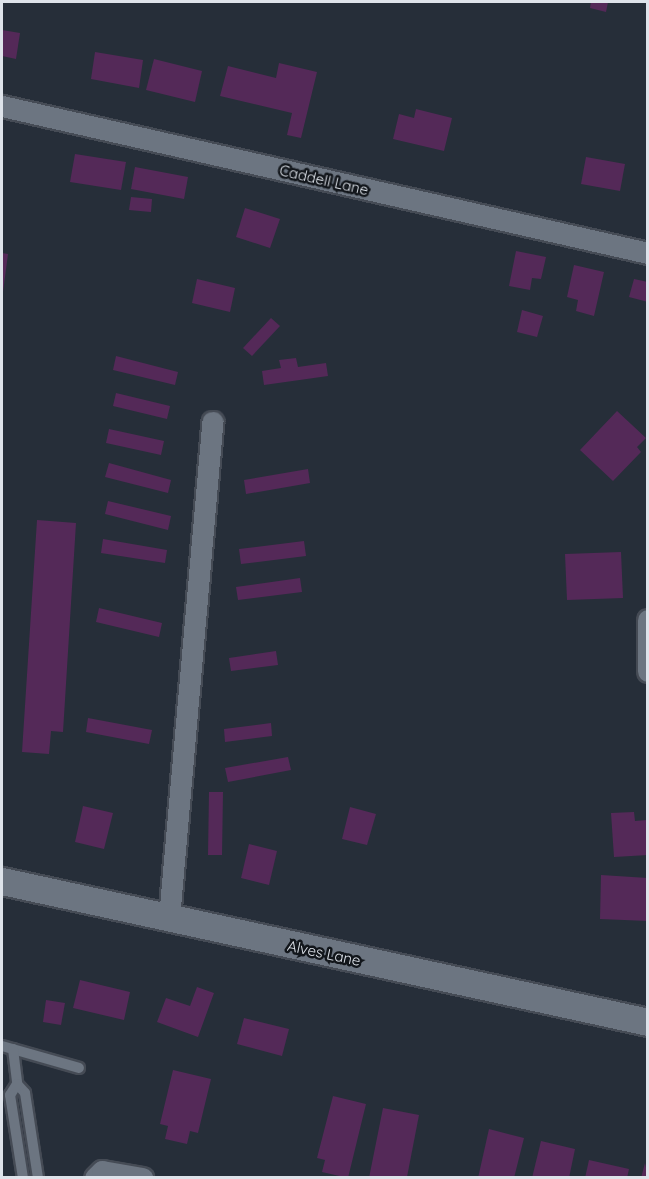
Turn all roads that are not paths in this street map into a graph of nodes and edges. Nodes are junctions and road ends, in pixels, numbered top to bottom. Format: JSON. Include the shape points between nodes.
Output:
{"nodes":[{"id":1,"x":2,"y":106,"type":"edge"},
{"id":2,"x":648,"y":253,"type":"edge"},
{"id":3,"x":212,"y":422,"type":"dead end"},
{"id":4,"x":648,"y":620,"type":"edge"},
{"id":5,"x":648,"y":671,"type":"edge"},
{"id":6,"x":2,"y":881,"type":"edge"},
{"id":7,"x":169,"y":918,"type":"junction"},
{"id":8,"x":648,"y":1022,"type":"edge"},
{"id":9,"x":7,"y":1048,"type":"edge"},
{"id":10,"x":80,"y":1068,"type":"dead end"},
{"id":11,"x":17,"y":1084,"type":"junction"},
{"id":12,"x":23,"y":1178,"type":"edge"},
{"id":13,"x":38,"y":1178,"type":"edge"},
{"id":14,"x":95,"y":1178,"type":"edge"},
{"id":15,"x":142,"y":1178,"type":"edge"}],
"edges":[{"from":1,"to":2,"type":"street","name":"Caddell Lane"},
{"from":3,"to":7,"type":"street"},
{"from":4,"to":5,"type":"street"},
{"from":6,"to":7,"type":"street","name":"Alves Lane"},
{"from":7,"to":8,"type":"street","name":"Alves Lane"},
{"from":9,"to":10,"type":"lane"},
{"from":9,"to":11,"type":"lane"},
{"from":11,"to":12,"type":"lane","via":[[10,1095]]},
{"from":11,"to":13,"type":"lane","via":[[25,1094]]},
{"from":14,"to":15,"type":"street","via":[[102,1170]]}]}
